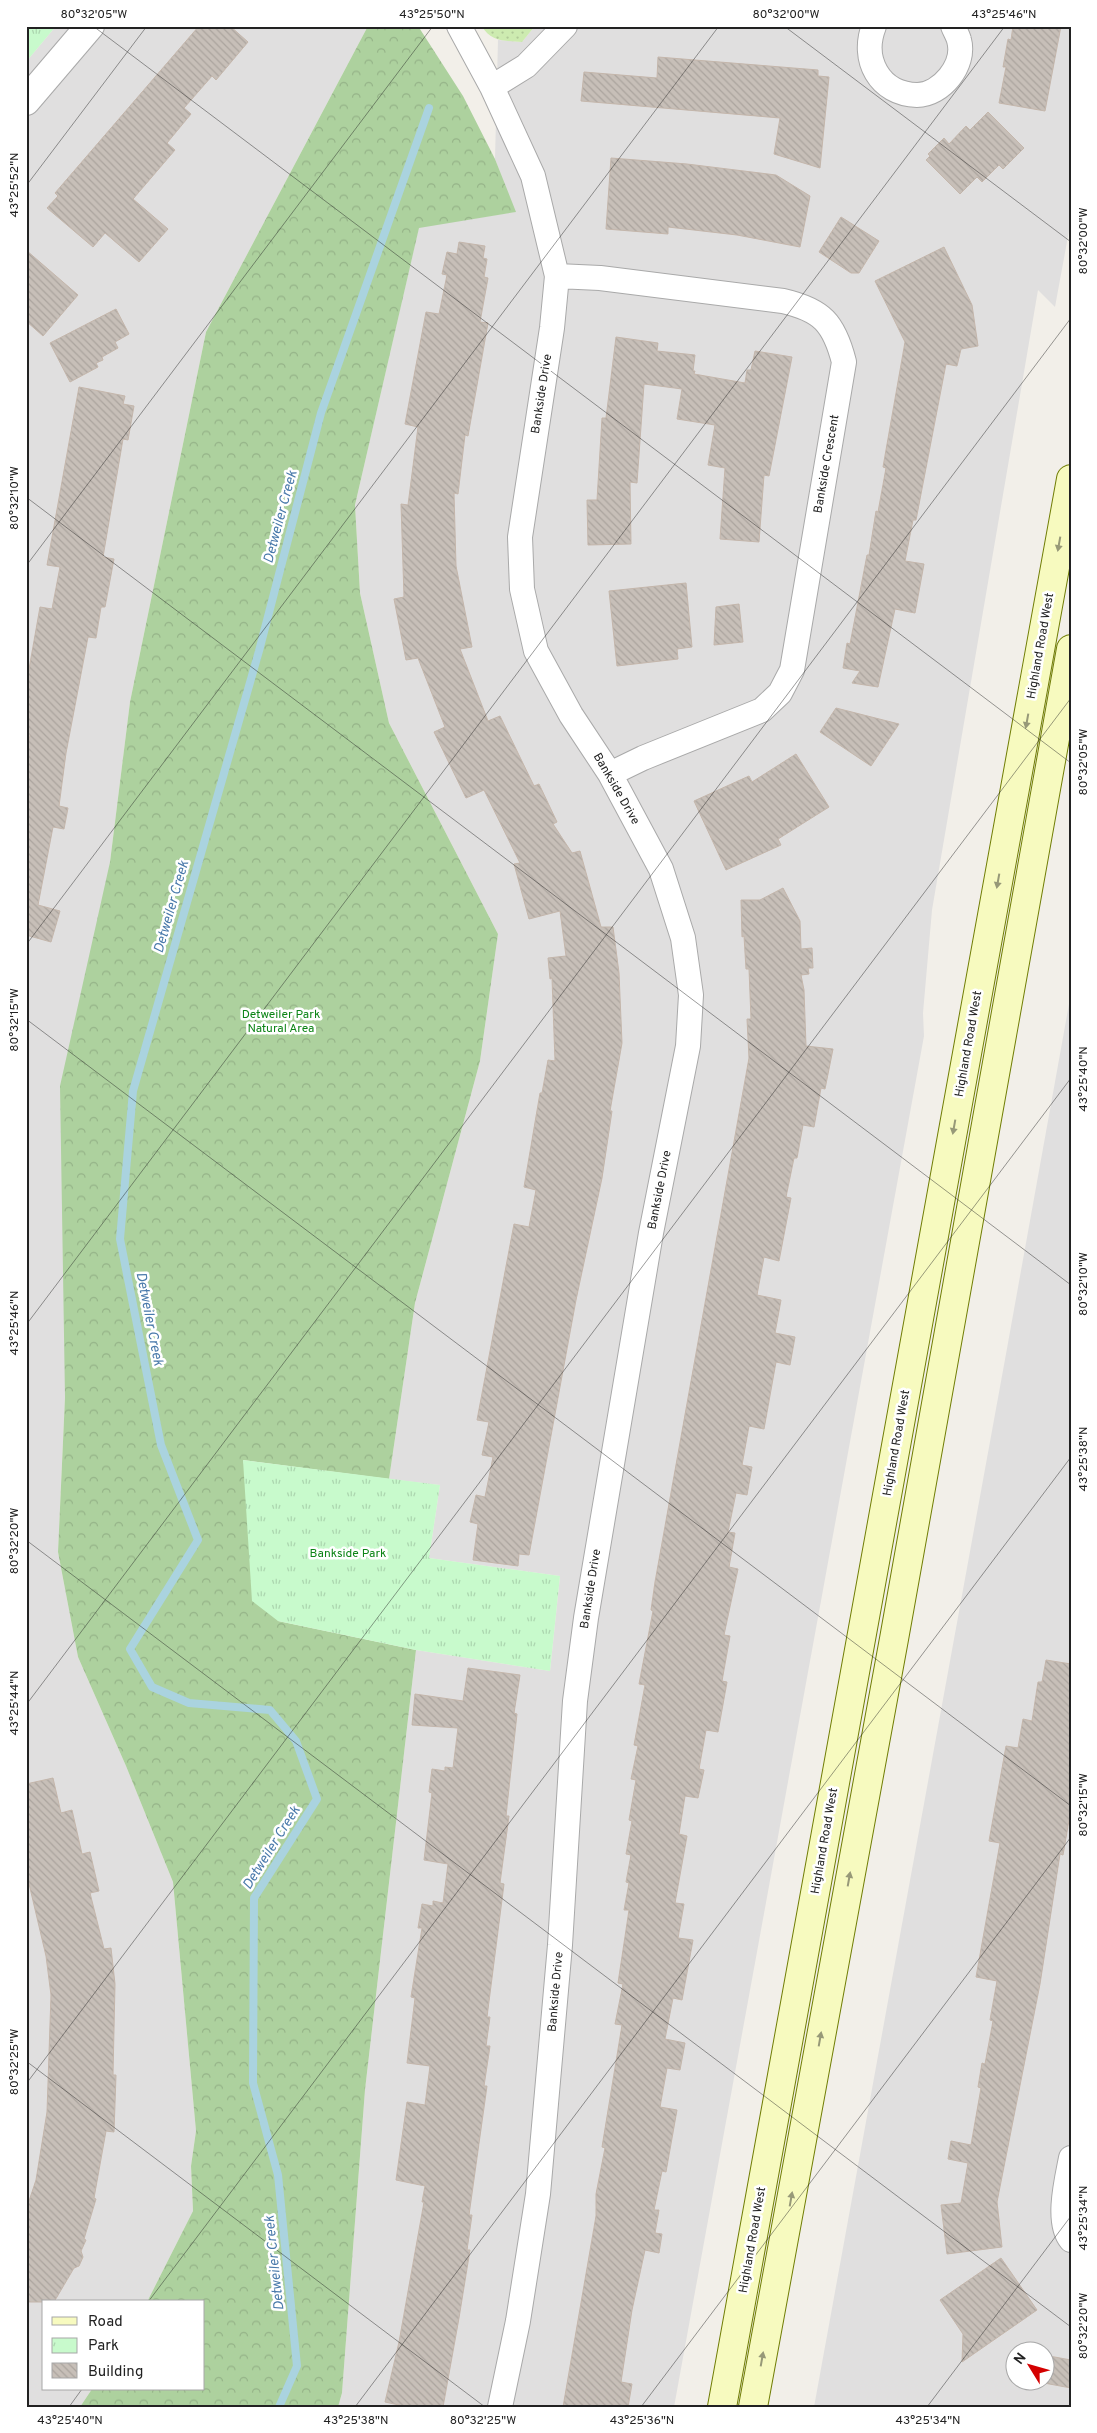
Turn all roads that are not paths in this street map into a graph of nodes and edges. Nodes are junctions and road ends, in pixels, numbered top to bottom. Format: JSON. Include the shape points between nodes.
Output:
{"nodes":[{"id":1,"x":90,"y":26,"type":"edge"},
{"id":2,"x":459,"y":26,"type":"edge"},
{"id":3,"x":565,"y":26,"type":"edge"},
{"id":4,"x":874,"y":26,"type":"edge"},
{"id":5,"x":953,"y":26,"type":"edge"},
{"id":6,"x":492,"y":87,"type":"junction"},
{"id":7,"x":26,"y":101,"type":"edge"},
{"id":8,"x":557,"y":276,"type":"junction"},
{"id":9,"x":1071,"y":479,"type":"edge"},
{"id":10,"x":1071,"y":649,"type":"edge"},
{"id":11,"x":610,"y":774,"type":"junction"},
{"id":12,"x":1071,"y":2158,"type":"edge"},
{"id":13,"x":1071,"y":2240,"type":"edge"},
{"id":14,"x":500,"y":2407,"type":"edge"},
{"id":15,"x":722,"y":2407,"type":"edge"},
{"id":16,"x":753,"y":2407,"type":"edge"}],
"edges":[{"from":1,"to":7,"type":"street"},
{"from":2,"to":6,"type":"street","name":"Bankside Drive"},
{"from":3,"to":6,"type":"street","via":[[526,66]]},
{"from":4,"to":5,"type":"street","via":[[868,51],[877,75],[894,90],[918,95],[936,89],[952,75],[960,57],[960,41]]},
{"from":6,"to":8,"type":"street","name":"Bankside Drive","via":[[532,176]]},
{"from":8,"to":11,"type":"street","name":"Bankside Drive","via":[[520,537],[522,589],[536,651],[571,715]]},
{"from":8,"to":11,"type":"street","name":"Bankside Crescent","via":[[799,305],[823,317],[839,342],[844,362],[792,670],[780,693],[762,710]]},
{"from":9,"to":15,"type":"main road","name":"Highland Road West","one_way":true},
{"from":16,"to":10,"type":"main road","one_way":true},
{"from":11,"to":14,"type":"street","name":"Bankside Drive","via":[[661,869],[684,938],[691,995],[688,1046],[651,1233],[586,1618],[575,1701],[560,1945],[538,2194],[518,2321]]},
{"from":12,"to":13,"type":"street","via":[[1063,2213]]}]}
